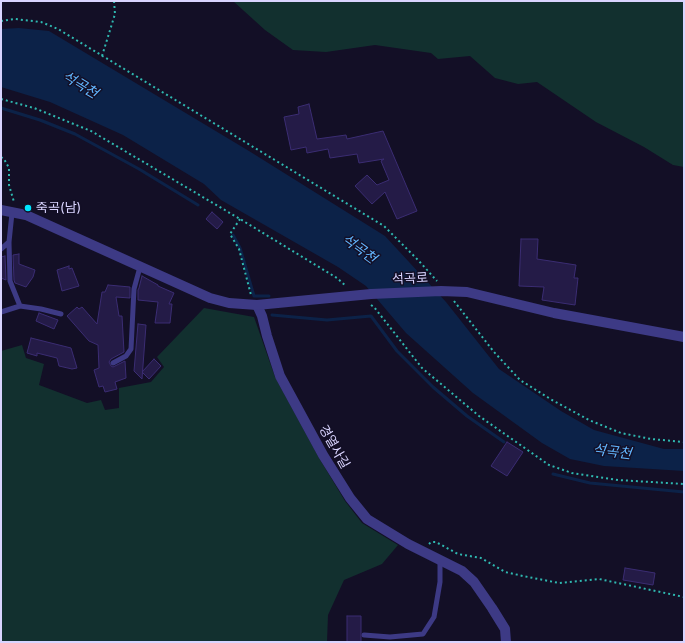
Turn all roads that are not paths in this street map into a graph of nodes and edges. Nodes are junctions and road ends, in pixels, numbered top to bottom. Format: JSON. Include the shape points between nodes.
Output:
{"nodes":[{"id":1,"x":1,"y":210,"type":"edge"},
{"id":2,"x":12,"y":213,"type":"junction"},
{"id":3,"x":8,"y":242,"type":"junction"},
{"id":4,"x":1,"y":249,"type":"edge"},
{"id":5,"x":140,"y":266,"type":"junction"},
{"id":6,"x":258,"y":305,"type":"junction"},
{"id":7,"x":20,"y":306,"type":"junction"},
{"id":8,"x":1,"y":312,"type":"edge"},
{"id":9,"x":61,"y":314,"type":"dead end"},
{"id":10,"x":684,"y":337,"type":"edge"},
{"id":11,"x":113,"y":363,"type":"dead end"},
{"id":12,"x":440,"y":560,"type":"junction"},
{"id":13,"x":364,"y":635,"type":"dead end"},
{"id":14,"x":506,"y":642,"type":"edge"}],
"edges":[{"from":1,"to":2,"type":"street","name":"석곡로"},
{"from":2,"to":3,"type":"lane"},
{"from":2,"to":5,"type":"street","name":"석곡로","via":[[26,215]]},
{"from":3,"to":4,"type":"lane"},
{"from":3,"to":7,"type":"lane","via":[[10,281]]},
{"from":5,"to":6,"type":"street","name":"석곡로","via":[[210,298]]},
{"from":5,"to":11,"type":"lane","via":[[134,289],[131,349],[126,356]]},
{"from":6,"to":10,"type":"street","name":"석곡로","via":[[371,294],[467,292],[554,313]]},
{"from":6,"to":12,"type":"street","name":"경열사길","via":[[280,376],[350,498],[366,519]]},
{"from":7,"to":8,"type":"lane"},
{"from":7,"to":9,"type":"lane"},
{"from":12,"to":13,"type":"lane","via":[[440,582],[434,617],[423,634],[390,637]]},
{"from":12,"to":14,"type":"street","name":"경열사길","via":[[462,571],[474,582],[505,629]]}]}
